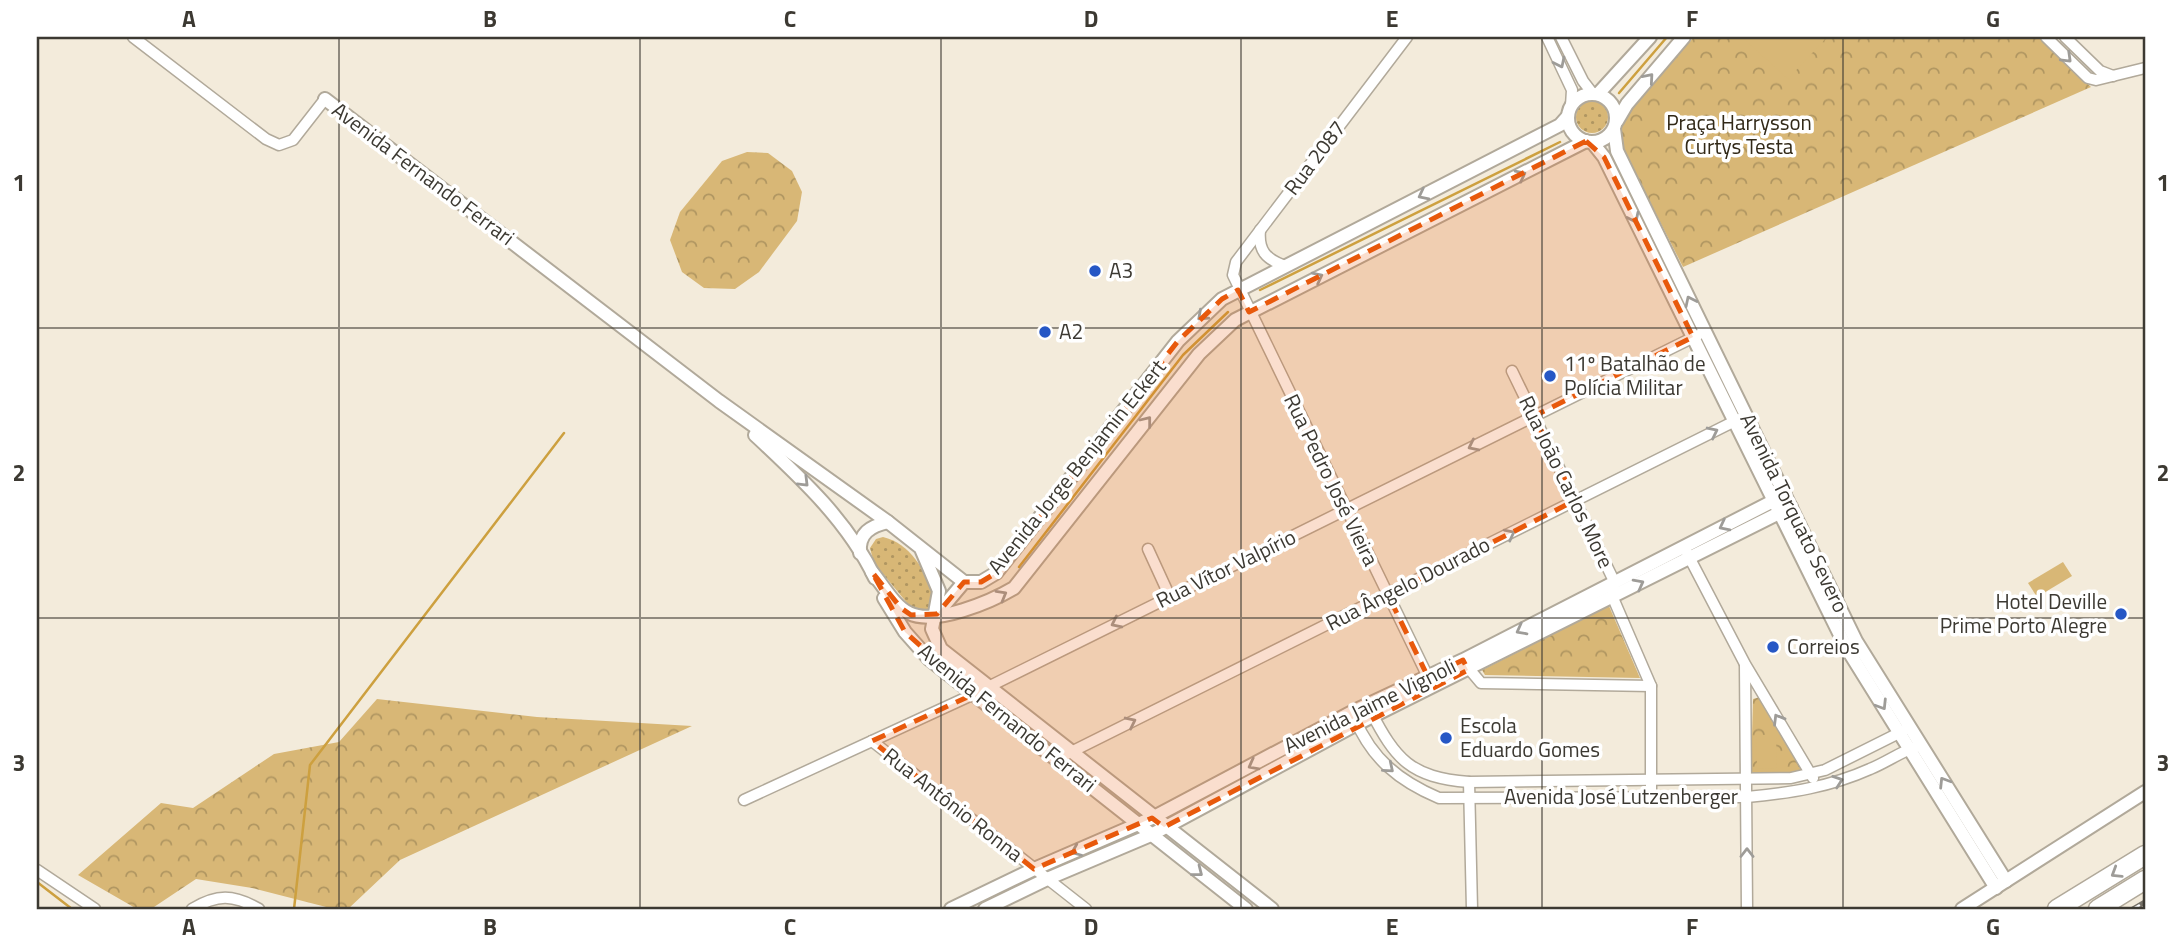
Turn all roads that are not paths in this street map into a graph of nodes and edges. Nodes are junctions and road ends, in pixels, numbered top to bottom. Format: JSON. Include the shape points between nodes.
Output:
{"nodes":[{"id":1,"x":133,"y":37,"type":"edge"},
{"id":2,"x":1407,"y":37,"type":"edge"},
{"id":3,"x":1547,"y":37,"type":"edge"},
{"id":4,"x":1561,"y":37,"type":"edge"},
{"id":5,"x":1650,"y":37,"type":"edge"},
{"id":6,"x":1684,"y":37,"type":"edge"},
{"id":7,"x":2046,"y":37,"type":"edge"},
{"id":8,"x":2065,"y":37,"type":"edge"},
{"id":9,"x":2145,"y":68,"type":"edge"},
{"id":10,"x":2113,"y":76,"type":"junction"},
{"id":11,"x":1595,"y":94,"type":"junction"},
{"id":12,"x":325,"y":99,"type":"joint"},
{"id":13,"x":1570,"y":111,"type":"junction"},
{"id":14,"x":1615,"y":125,"type":"junction"},
{"id":15,"x":1589,"y":142,"type":"junction"},
{"id":16,"x":1260,"y":230,"type":"junction"},
{"id":17,"x":1285,"y":266,"type":"junction"},
{"id":18,"x":1237,"y":287,"type":"junction"},
{"id":19,"x":1249,"y":312,"type":"junction"},
{"id":20,"x":1699,"y":334,"type":"junction"},
{"id":21,"x":1512,"y":370,"type":"dead end"},
{"id":22,"x":719,"y":401,"type":"junction"},
{"id":23,"x":1534,"y":416,"type":"junction"},
{"id":24,"x":1740,"y":419,"type":"junction"},
{"id":25,"x":1576,"y":500,"type":"junction"},
{"id":26,"x":1782,"y":504,"type":"junction"},
{"id":27,"x":1346,"y":509,"type":"junction"},
{"id":28,"x":888,"y":522,"type":"junction"},
{"id":29,"x":919,"y":545,"type":"junction"},
{"id":30,"x":1148,"y":549,"type":"dead end"},
{"id":31,"x":1687,"y":552,"type":"junction"},
{"id":32,"x":860,"y":553,"type":"junction"},
{"id":33,"x":872,"y":572,"type":"junction"},
{"id":34,"x":1614,"y":581,"type":"junction"},
{"id":35,"x":964,"y":582,"type":"junction"},
{"id":36,"x":1388,"y":595,"type":"junction"},
{"id":37,"x":1170,"y":597,"type":"junction"},
{"id":38,"x":1613,"y":598,"type":"junction"},
{"id":39,"x":937,"y":614,"type":"junction"},
{"id":40,"x":1745,"y":664,"type":"junction"},
{"id":41,"x":1466,"y":665,"type":"junction"},
{"id":42,"x":1428,"y":677,"type":"junction"},
{"id":43,"x":1651,"y":686,"type":"junction"},
{"id":44,"x":988,"y":687,"type":"junction"},
{"id":45,"x":974,"y":694,"type":"junction"},
{"id":46,"x":1371,"y":711,"type":"junction"},
{"id":47,"x":1354,"y":718,"type":"junction"},
{"id":48,"x":1904,"y":730,"type":"junction"},
{"id":49,"x":872,"y":741,"type":"junction"},
{"id":50,"x":1915,"y":747,"type":"junction"},
{"id":51,"x":1069,"y":752,"type":"junction"},
{"id":52,"x":1057,"y":760,"type":"junction"},
{"id":53,"x":1812,"y":775,"type":"junction"},
{"id":54,"x":1080,"y":778,"type":"junction"},
{"id":55,"x":1747,"y":779,"type":"junction"},
{"id":56,"x":1651,"y":780,"type":"junction"},
{"id":57,"x":1469,"y":782,"type":"junction"},
{"id":58,"x":1816,"y":788,"type":"junction"},
{"id":59,"x":2145,"y":792,"type":"edge"},
{"id":60,"x":1651,"y":797,"type":"junction"},
{"id":61,"x":1747,"y":797,"type":"junction"},
{"id":62,"x":1469,"y":798,"type":"junction"},
{"id":63,"x":744,"y":800,"type":"dead end"},
{"id":64,"x":1152,"y":818,"type":"junction"},
{"id":65,"x":1139,"y":825,"type":"junction"},
{"id":66,"x":1164,"y":827,"type":"junction"},
{"id":67,"x":1151,"y":835,"type":"junction"},
{"id":68,"x":2145,"y":855,"type":"edge"},
{"id":69,"x":1034,"y":869,"type":"junction"},
{"id":70,"x":37,"y":870,"type":"edge"},
{"id":71,"x":1047,"y":879,"type":"junction"},
{"id":72,"x":2145,"y":880,"type":"edge"},
{"id":73,"x":2001,"y":885,"type":"junction"},
{"id":74,"x":94,"y":909,"type":"edge"},
{"id":75,"x":191,"y":909,"type":"edge"},
{"id":76,"x":259,"y":909,"type":"edge"},
{"id":77,"x":951,"y":909,"type":"edge"},
{"id":78,"x":985,"y":909,"type":"edge"},
{"id":79,"x":1086,"y":909,"type":"edge"},
{"id":80,"x":1246,"y":909,"type":"edge"},
{"id":81,"x":1272,"y":909,"type":"edge"},
{"id":82,"x":1472,"y":909,"type":"edge"},
{"id":83,"x":1747,"y":909,"type":"edge"},
{"id":84,"x":1962,"y":909,"type":"edge"},
{"id":85,"x":2057,"y":909,"type":"edge"},
{"id":86,"x":2098,"y":909,"type":"edge"}],
"edges":[{"from":1,"to":12,"type":"street","name":"Avenida Fernando Ferrari","via":[[279,145],[293,140]]},
{"from":2,"to":16,"type":"street","name":"Rua 2087"},
{"from":3,"to":13,"type":"street","one_way":true,"via":[[1572,90]]},
{"from":4,"to":11,"type":"street","via":[[1583,81]]},
{"from":5,"to":11,"type":"street"},
{"from":14,"to":6,"type":"street","one_way":true,"via":[[1626,104]]},
{"from":7,"to":10,"type":"street","one_way":true,"via":[[2088,78]]},
{"from":8,"to":10,"type":"street","via":[[2100,71]]},
{"from":9,"to":10,"type":"street"},
{"from":11,"to":13,"type":"street","via":[[1580,97]]},
{"from":11,"to":14,"type":"street","via":[[1614,107]]},
{"from":12,"to":22,"type":"street","name":"Avenida Fernando Ferrari"},
{"from":13,"to":15,"type":"street","via":[[1573,132]]},
{"from":13,"to":17,"type":"street","name":"Avenida Jorge Benjamin Eckert","one_way":true,"via":[[1560,125]]},
{"from":14,"to":15,"type":"street","via":[[1605,139]]},
{"from":20,"to":14,"type":"street","name":"Avenida Torquato Severo","one_way":true,"via":[[1617,151]]},
{"from":19,"to":15,"type":"street","name":"Avenida Jorge Benjamin Eckert","one_way":true},
{"from":15,"to":20,"type":"street","name":"Avenida Torquato Severo","one_way":true,"via":[[1604,157]]},
{"from":16,"to":17,"type":"street","via":[[1265,256]]},
{"from":16,"to":18,"type":"street","name":"Rua 2087","via":[[1236,261]]},
{"from":17,"to":18,"type":"street","name":"Avenida Jorge Benjamin Eckert"},
{"from":18,"to":19,"type":"street","name":"Rua Pedro José Vieira"},
{"from":18,"to":35,"type":"street","name":"Avenida Jorge Benjamin Eckert","one_way":true,"via":[[1178,341],[996,573],[981,582]]},
{"from":19,"to":27,"type":"street","name":"Rua Pedro José Vieira"},
{"from":39,"to":19,"type":"street","name":"Avenida Jorge Benjamin Eckert","one_way":true,"via":[[989,602],[1014,587],[1199,354]]},
{"from":20,"to":23,"type":"street","name":"Rua Vítor Valpírio"},
{"from":20,"to":24,"type":"street","name":"Avenida Torquato Severo"},
{"from":21,"to":23,"type":"street","name":"Rua João Carlos More"},
{"from":22,"to":28,"type":"street","name":"Avenida Fernando Ferrari"},
{"from":22,"to":32,"type":"street","name":"Avenida Fernando Ferrari","one_way":true,"via":[[809,485]]},
{"from":23,"to":25,"type":"street","name":"Rua João Carlos More"},
{"from":23,"to":27,"type":"street","name":"Rua Vítor Valpírio","one_way":true},
{"from":25,"to":24,"type":"street","name":"Rua Ângelo Dourado","one_way":true},
{"from":24,"to":26,"type":"street","name":"Avenida Torquato Severo"},
{"from":25,"to":34,"type":"street","name":"Rua João Carlos More"},
{"from":36,"to":25,"type":"street","name":"Rua Ângelo Dourado","one_way":true},
{"from":26,"to":31,"type":"street","name":"Avenida Jaime Vignoli"},
{"from":26,"to":48,"type":"street","name":"Avenida Torquato Severo"},
{"from":27,"to":36,"type":"street","name":"Rua Pedro José Vieira"},
{"from":27,"to":37,"type":"street","name":"Rua Vítor Valpírio"},
{"from":28,"to":29,"type":"street","name":"Avenida Fernando Ferrari"},
{"from":28,"to":32,"type":"street","via":[[869,528],[859,544]]},
{"from":29,"to":35,"type":"street","name":"Avenida Fernando Ferrari"},
{"from":29,"to":39,"type":"street","name":"Avenida Fernando Ferrari","via":[[939,592]]},
{"from":30,"to":37,"type":"street"},
{"from":31,"to":34,"type":"street","name":"Avenida Jaime Vignoli"},
{"from":38,"to":31,"type":"street","name":"Avenida Jaime Vignoli","one_way":true},
{"from":31,"to":40,"type":"street"},
{"from":32,"to":33,"type":"street","name":"Avenida Fernando Ferrari"},
{"from":33,"to":39,"type":"street","via":[[911,615]]},
{"from":33,"to":45,"type":"street","name":"Avenida Fernando Ferrari","via":[[905,632],[929,659]]},
{"from":34,"to":38,"type":"street","name":"Rua João Carlos More"},
{"from":34,"to":41,"type":"street","name":"Avenida Jaime Vignoli","one_way":true},
{"from":35,"to":39,"type":"street","name":"Avenida Jorge Benjamin Eckert"},
{"from":36,"to":42,"type":"street","name":"Rua Pedro José Vieira"},
{"from":51,"to":36,"type":"street","name":"Rua Ângelo Dourado","one_way":true},
{"from":37,"to":44,"type":"street","name":"Rua Vítor Valpírio","one_way":true},
{"from":38,"to":41,"type":"street","name":"Avenida Jaime Vignoli"},
{"from":38,"to":43,"type":"street","name":"Rua João Carlos More"},
{"from":39,"to":44,"type":"street","name":"Avenida Fernando Ferrari","via":[[933,638]]},
{"from":53,"to":40,"type":"street","one_way":true},
{"from":40,"to":55,"type":"street"},
{"from":41,"to":42,"type":"street","name":"Avenida Jaime Vignoli"},
{"from":41,"to":43,"type":"street","via":[[1481,683]]},
{"from":41,"to":46,"type":"street","name":"Avenida Jaime Vignoli"},
{"from":42,"to":46,"type":"street","name":"Avenida Jaime Vignoli"},
{"from":43,"to":56,"type":"street","name":"Rua João Carlos More"},
{"from":44,"to":45,"type":"street","name":"Rua Vítor Valpírio"},
{"from":44,"to":51,"type":"street","name":"Avenida Fernando Ferrari"},
{"from":45,"to":49,"type":"street","name":"Rua Vítor Valpírio"},
{"from":45,"to":52,"type":"street","name":"Avenida Fernando Ferrari"},
{"from":46,"to":47,"type":"street","name":"Avenida Jaime Vignoli"},
{"from":46,"to":57,"type":"street","name":"Avenida José Lutzenberger","via":[[1385,741],[1399,757],[1424,773]]},
{"from":47,"to":62,"type":"street","name":"Avenida José Lutzenberger","one_way":true,"via":[[1369,749],[1388,769],[1439,798]]},
{"from":47,"to":64,"type":"street","name":"Avenida Jaime Vignoli","one_way":true},
{"from":47,"to":66,"type":"street","name":"Avenida Jaime Vignoli"},
{"from":48,"to":50,"type":"street","name":"Avenida Torquato Severo"},
{"from":48,"to":53,"type":"street","name":"Avenida José Lutzenberger"},
{"from":49,"to":63,"type":"street","name":"Rua Vítor Valpírio"},
{"from":49,"to":69,"type":"street","name":"Rua Antônio Ronna"},
{"from":58,"to":50,"type":"street","name":"Avenida José Lutzenberger","one_way":true},
{"from":50,"to":73,"type":"street","name":"Avenida Torquato Severo"},
{"from":51,"to":52,"type":"street","name":"Rua Ângelo Dourado"},
{"from":51,"to":54,"type":"street"},
{"from":51,"to":64,"type":"street","name":"Avenida Fernando Ferrari"},
{"from":52,"to":54,"type":"street","name":"Avenida Fernando Ferrari"},
{"from":53,"to":55,"type":"street","name":"Avenida José Lutzenberger"},
{"from":53,"to":58,"type":"street"},
{"from":54,"to":65,"type":"street","name":"Avenida Fernando Ferrari"},
{"from":55,"to":56,"type":"street","name":"Avenida José Lutzenberger"},
{"from":55,"to":61,"type":"street"},
{"from":56,"to":57,"type":"street","name":"Avenida José Lutzenberger"},
{"from":56,"to":60,"type":"street","name":"Rua João Carlos More"},
{"from":57,"to":62,"type":"street"},
{"from":58,"to":61,"type":"street","name":"Avenida José Lutzenberger"},
{"from":59,"to":73,"type":"street"},
{"from":60,"to":61,"type":"street","name":"Avenida José Lutzenberger"},
{"from":60,"to":62,"type":"street","name":"Avenida José Lutzenberger"},
{"from":83,"to":61,"type":"street","one_way":true},
{"from":62,"to":82,"type":"street"},
{"from":64,"to":65,"type":"street","name":"Avenida Jaime Vignoli"},
{"from":64,"to":66,"type":"street","name":"Avenida Fernando Ferrari"},
{"from":65,"to":67,"type":"street","name":"Avenida Fernando Ferrari"},
{"from":65,"to":69,"type":"street","name":"Avenida Jaime Vignoli","one_way":true},
{"from":66,"to":67,"type":"street","name":"Avenida Jaime Vignoli"},
{"from":66,"to":81,"type":"street","name":"Avenida Fernando Ferrari"},
{"from":67,"to":71,"type":"street","name":"Avenida Jaime Vignoli"},
{"from":67,"to":80,"type":"street","name":"Avenida Fernando Ferrari","one_way":true},
{"from":68,"to":85,"type":"highway","one_way":true},
{"from":69,"to":71,"type":"street","name":"Rua Antônio Ronna"},
{"from":69,"to":77,"type":"street","name":"Avenida Jaime Vignoli"},
{"from":70,"to":74,"type":"street"},
{"from":71,"to":78,"type":"street","name":"Avenida Jaime Vignoli"},
{"from":71,"to":79,"type":"street","name":"Rua Antônio Ronna"},
{"from":72,"to":86,"type":"highway"},
{"from":73,"to":84,"type":"street"},
{"from":75,"to":76,"type":"street","via":[[224,895]]}]}
